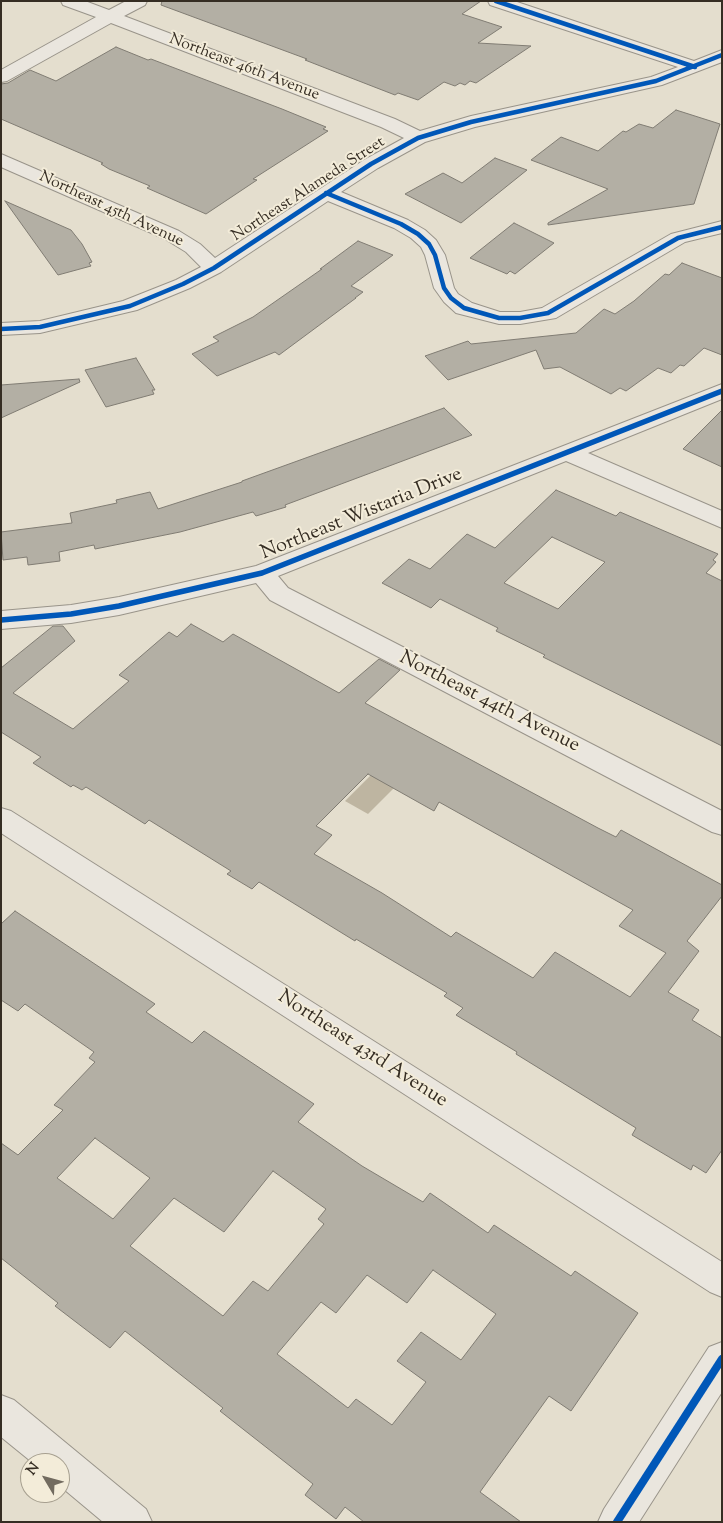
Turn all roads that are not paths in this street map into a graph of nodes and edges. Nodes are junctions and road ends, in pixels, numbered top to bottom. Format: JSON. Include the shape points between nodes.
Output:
{"nodes":[{"id":1,"x":70,"y":1,"type":"edge"},
{"id":2,"x":139,"y":1,"type":"edge"},
{"id":3,"x":496,"y":1,"type":"edge"},
{"id":4,"x":111,"y":17,"type":"junction"},
{"id":5,"x":722,"y":55,"type":"edge"},
{"id":6,"x":695,"y":67,"type":"junction"},
{"id":7,"x":1,"y":77,"type":"edge"},
{"id":8,"x":418,"y":138,"type":"junction"},
{"id":9,"x":1,"y":160,"type":"edge"},
{"id":10,"x":326,"y":193,"type":"junction"},
{"id":11,"x":722,"y":227,"type":"edge"},
{"id":12,"x":214,"y":268,"type":"junction"},
{"id":13,"x":1,"y":329,"type":"edge"},
{"id":14,"x":722,"y":391,"type":"edge"},
{"id":15,"x":566,"y":452,"type":"junction"},
{"id":16,"x":722,"y":520,"type":"edge"},
{"id":17,"x":262,"y":573,"type":"junction"},
{"id":18,"x":1,"y":620,"type":"edge"},
{"id":19,"x":1,"y":819,"type":"edge"},
{"id":20,"x":722,"y":824,"type":"edge"},
{"id":21,"x":722,"y":1281,"type":"edge"},
{"id":22,"x":722,"y":1359,"type":"edge"},
{"id":23,"x":1,"y":1413,"type":"edge"},
{"id":24,"x":133,"y":1522,"type":"edge"},
{"id":25,"x":616,"y":1522,"type":"edge"}],
"edges":[{"from":1,"to":4,"type":"street","name":"Northeast 46th Avenue"},
{"from":2,"to":4,"type":"street"},
{"from":3,"to":6,"type":"street"},
{"from":4,"to":7,"type":"street"},
{"from":4,"to":8,"type":"street","name":"Northeast 46th Avenue","via":[[388,123]]},
{"from":5,"to":6,"type":"street","name":"Northeast Alameda Street"},
{"from":6,"to":8,"type":"street","name":"Northeast Alameda Street","via":[[656,81],[471,122]]},
{"from":8,"to":10,"type":"street","name":"Northeast Alameda Street"},
{"from":9,"to":12,"type":"street","name":"Northeast 45th Avenue","via":[[172,235],[193,248]]},
{"from":10,"to":11,"type":"street","via":[[418,234],[435,255],[444,288],[451,298],[464,308],[499,318],[548,313],[678,238]]},
{"from":10,"to":12,"type":"street","name":"Northeast Alameda Street"},
{"from":12,"to":13,"type":"street","name":"Northeast Alameda Street","via":[[130,306],[40,327]]},
{"from":14,"to":15,"type":"street","name":"Northeast Wistaria Drive"},
{"from":15,"to":16,"type":"street"},
{"from":15,"to":17,"type":"street","name":"Northeast Wistaria Drive"},
{"from":17,"to":18,"type":"street","name":"Northeast Wistaria Drive","via":[[119,606]]},
{"from":17,"to":20,"type":"street","name":"Northeast 44th Avenue","via":[[279,594]]},
{"from":19,"to":21,"type":"street","name":"Northeast 43rd Avenue"},
{"from":22,"to":25,"type":"street"},
{"from":23,"to":24,"type":"street"}]}
